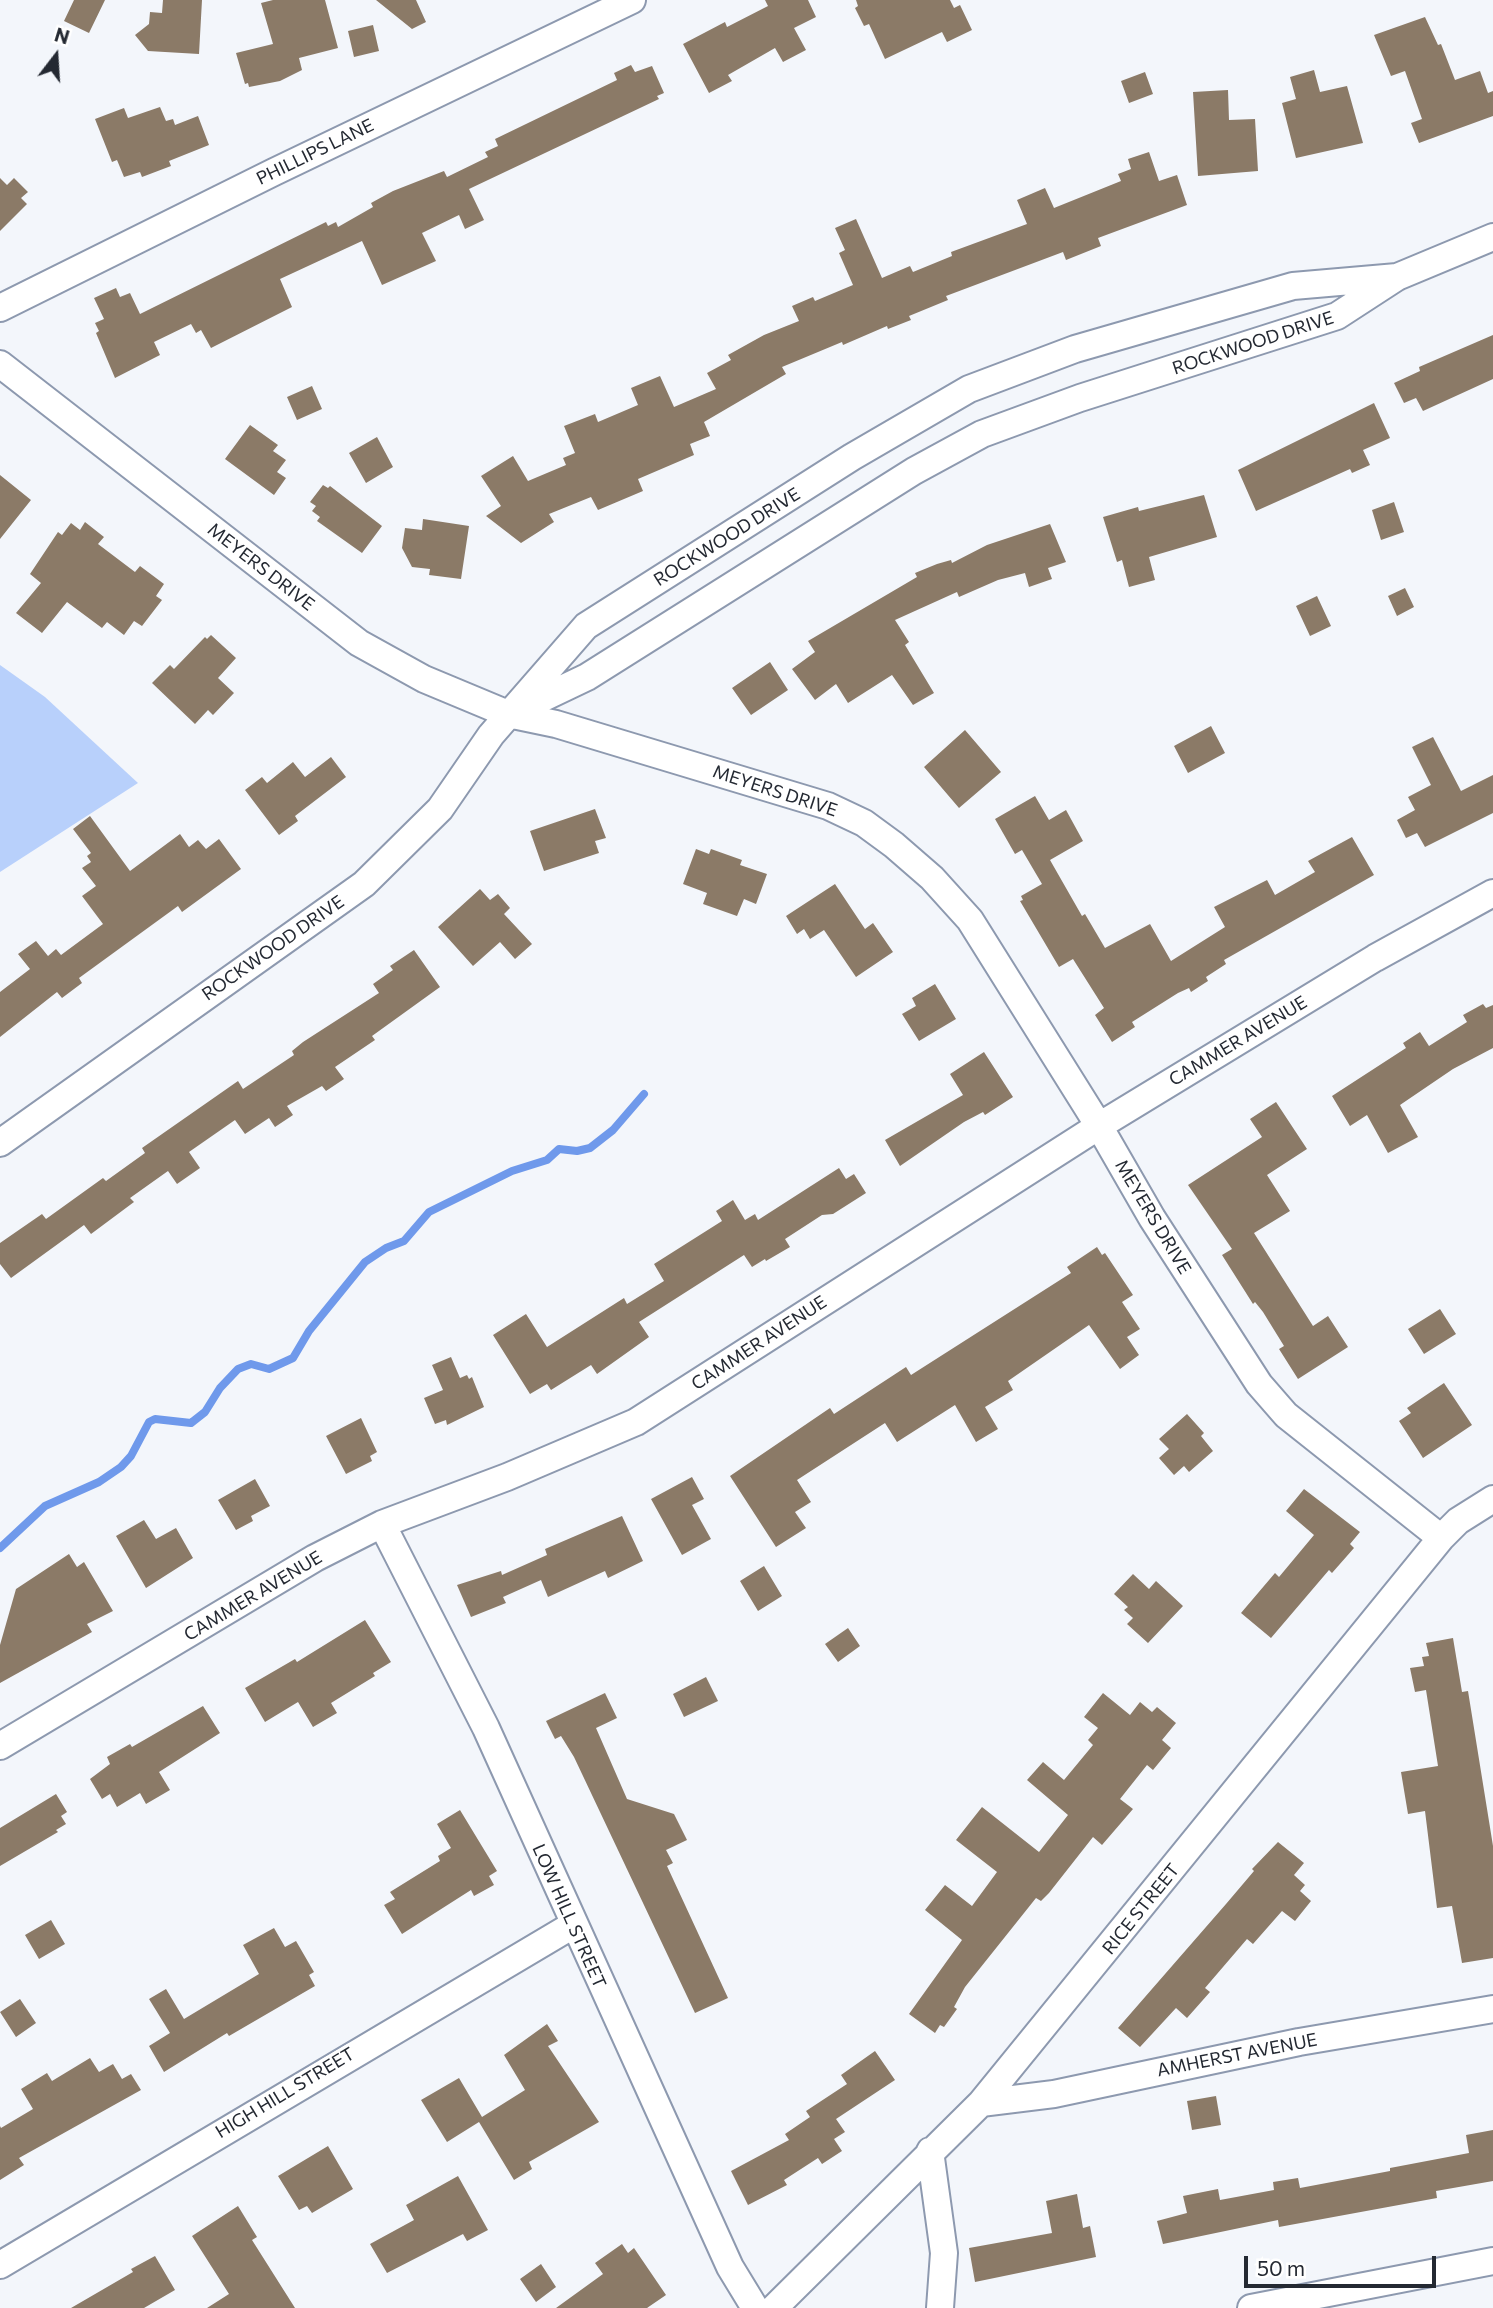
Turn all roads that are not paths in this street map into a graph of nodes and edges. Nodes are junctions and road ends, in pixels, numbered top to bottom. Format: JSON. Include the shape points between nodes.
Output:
{"nodes":[{"id":1,"x":632,"y":0,"type":"edge"},
{"id":2,"x":1493,"y":237,"type":"edge"},
{"id":3,"x":1397,"y":277,"type":"junction"},
{"id":4,"x":0,"y":308,"type":"edge"},
{"id":5,"x":0,"y":364,"type":"edge"},
{"id":6,"x":969,"y":389,"type":"junction"},
{"id":7,"x":982,"y":434,"type":"junction"},
{"id":8,"x":509,"y":714,"type":"junction"},
{"id":9,"x":1493,"y":893,"type":"edge"},
{"id":10,"x":1099,"y":1126,"type":"junction"},
{"id":11,"x":0,"y":1143,"type":"edge"},
{"id":12,"x":1493,"y":1499,"type":"edge"},
{"id":13,"x":382,"y":1524,"type":"junction"},
{"id":14,"x":1441,"y":1538,"type":"junction"},
{"id":15,"x":0,"y":1746,"type":"edge"},
{"id":16,"x":573,"y":1925,"type":"junction"},
{"id":17,"x":1493,"y":2009,"type":"edge"},
{"id":18,"x":981,"y":2103,"type":"junction"},
{"id":19,"x":930,"y":2151,"type":"junction"},
{"id":20,"x":1493,"y":2260,"type":"edge"},
{"id":21,"x":0,"y":2265,"type":"edge"},
{"id":22,"x":755,"y":2308,"type":"edge"},
{"id":23,"x":774,"y":2308,"type":"edge"},
{"id":24,"x":940,"y":2308,"type":"edge"},
{"id":25,"x":1251,"y":2308,"type":"edge"}],
"edges":[{"from":1,"to":4,"type":"street","name":"PHILLIPS LANE"},
{"from":2,"to":3,"type":"street","name":"ROCKWOOD DRIVE"},
{"from":3,"to":6,"type":"street","name":"ROCKWOOD DRIVE","via":[[1293,286],[1075,349]]},
{"from":3,"to":7,"type":"street","name":"ROCKWOOD DRIVE","via":[[1337,316]]},
{"from":5,"to":8,"type":"street","name":"MEYERS DRIVE","via":[[359,643],[424,679]]},
{"from":6,"to":7,"type":"street"},
{"from":6,"to":8,"type":"street","name":"ROCKWOOD DRIVE","via":[[852,457],[586,626]]},
{"from":7,"to":8,"type":"street","name":"ROCKWOOD DRIVE","via":[[914,471],[587,677]]},
{"from":8,"to":10,"type":"street","name":"MEYERS DRIVE","via":[[785,791],[864,823],[932,878],[970,920]]},
{"from":8,"to":11,"type":"street","name":"ROCKWOOD DRIVE","via":[[440,808],[364,884]]},
{"from":9,"to":10,"type":"street","name":"CAMMER AVENUE","via":[[1376,958]]},
{"from":10,"to":13,"type":"street","name":"CAMMER AVENUE","via":[[636,1422]]},
{"from":10,"to":14,"type":"street","name":"MEYERS DRIVE","via":[[1152,1219],[1259,1384],[1286,1415]]},
{"from":12,"to":14,"type":"street","name":"RICE STREET"},
{"from":13,"to":15,"type":"street","name":"CAMMER AVENUE","via":[[315,1558]]},
{"from":13,"to":16,"type":"street","name":"LOW HILL STREET","via":[[485,1728]]},
{"from":14,"to":18,"type":"street","name":"RICE STREET"},
{"from":16,"to":21,"type":"street","name":"HIGH HILL STREET"},
{"from":16,"to":22,"type":"street","name":"LOW HILL STREET","via":[[730,2267]]},
{"from":17,"to":18,"type":"street","name":"AMHERST AVENUE","via":[[1299,2042],[1054,2094]]},
{"from":18,"to":19,"type":"street","name":"RICE STREET"},
{"from":19,"to":23,"type":"street","name":"RICE STREET"},
{"from":19,"to":24,"type":"street","via":[[944,2253]]},
{"from":20,"to":25,"type":"street"}]}
